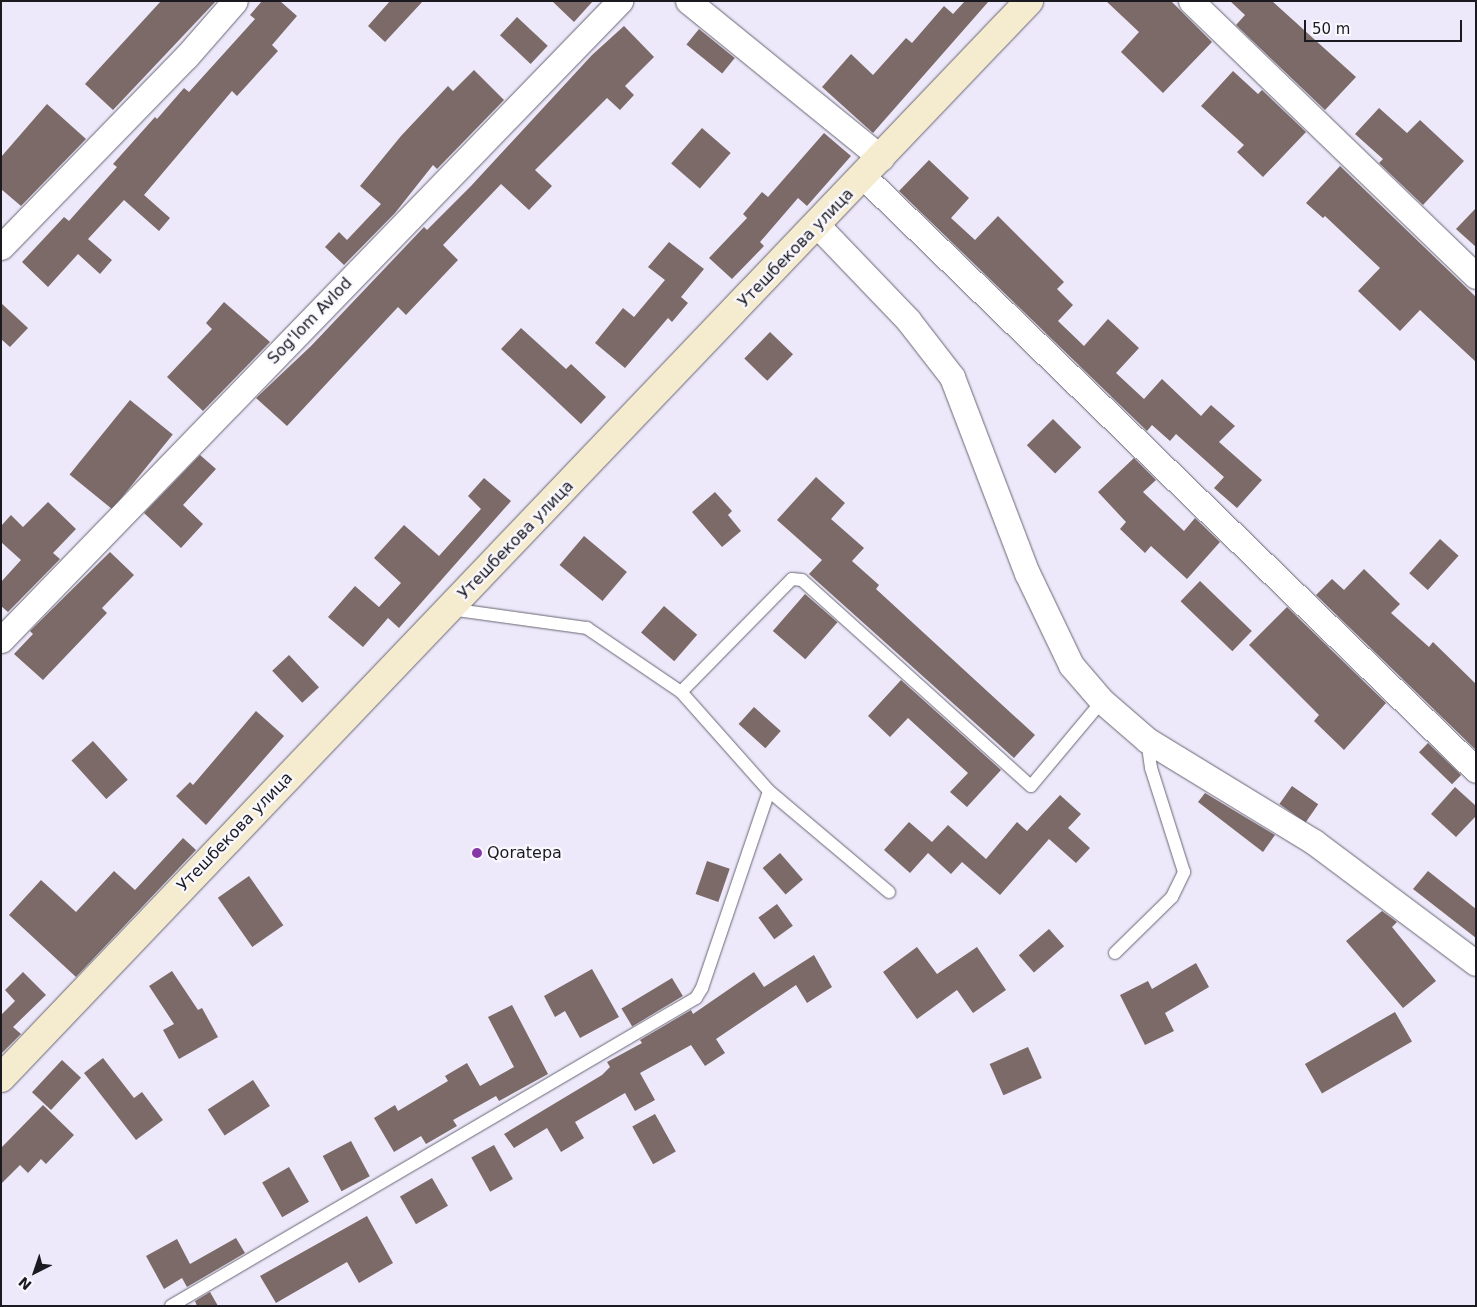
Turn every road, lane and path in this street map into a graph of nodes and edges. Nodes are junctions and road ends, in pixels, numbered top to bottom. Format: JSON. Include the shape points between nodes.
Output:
{"nodes":[{"id":1,"x":235,"y":1,"type":"edge"},
{"id":2,"x":620,"y":1,"type":"edge"},
{"id":3,"x":688,"y":1,"type":"edge"},
{"id":4,"x":1029,"y":1,"type":"edge"},
{"id":5,"x":1191,"y":1,"type":"edge"},
{"id":6,"x":873,"y":168,"type":"junction"},
{"id":7,"x":817,"y":226,"type":"junction"},
{"id":8,"x":1,"y":247,"type":"edge"},
{"id":9,"x":1476,"y":276,"type":"edge"},
{"id":10,"x":450,"y":609,"type":"junction"},
{"id":11,"x":1,"y":640,"type":"edge"},
{"id":12,"x":681,"y":692,"type":"junction"},
{"id":13,"x":1102,"y":701,"type":"junction"},
{"id":14,"x":1147,"y":740,"type":"junction"},
{"id":15,"x":1476,"y":770,"type":"edge"},
{"id":16,"x":769,"y":791,"type":"junction"},
{"id":17,"x":889,"y":892,"type":"dead end"},
{"id":18,"x":1115,"y":953,"type":"dead end"},
{"id":19,"x":1476,"y":963,"type":"edge"},
{"id":20,"x":1,"y":1078,"type":"edge"},
{"id":21,"x":171,"y":1306,"type":"edge"}],
"edges":[{"from":1,"to":8,"type":"street","via":[[186,57]]},
{"from":2,"to":11,"type":"street","name":"Sog'lom Avlod"},
{"from":3,"to":6,"type":"street"},
{"from":4,"to":6,"type":"main road","name":"Утешбекова улица"},
{"from":5,"to":9,"type":"street"},
{"from":6,"to":7,"type":"main road","name":"Утешбекова улица"},
{"from":6,"to":15,"type":"street"},
{"from":7,"to":10,"type":"main road","name":"Утешбекова улица"},
{"from":7,"to":13,"type":"street","via":[[908,320],[952,377],[1027,572],[1071,665]]},
{"from":10,"to":12,"type":"lane","via":[[587,628]]},
{"from":10,"to":20,"type":"main road","name":"Утешбекова улица"},
{"from":12,"to":13,"type":"lane","via":[[792,579],[802,580],[1031,786]]},
{"from":12,"to":16,"type":"lane"},
{"from":13,"to":14,"type":"street"},
{"from":14,"to":18,"type":"lane","via":[[1152,768],[1184,872],[1172,897]]},
{"from":14,"to":19,"type":"street","via":[[1314,842]]},
{"from":16,"to":17,"type":"lane"},
{"from":16,"to":21,"type":"lane","via":[[696,998]]}]}
